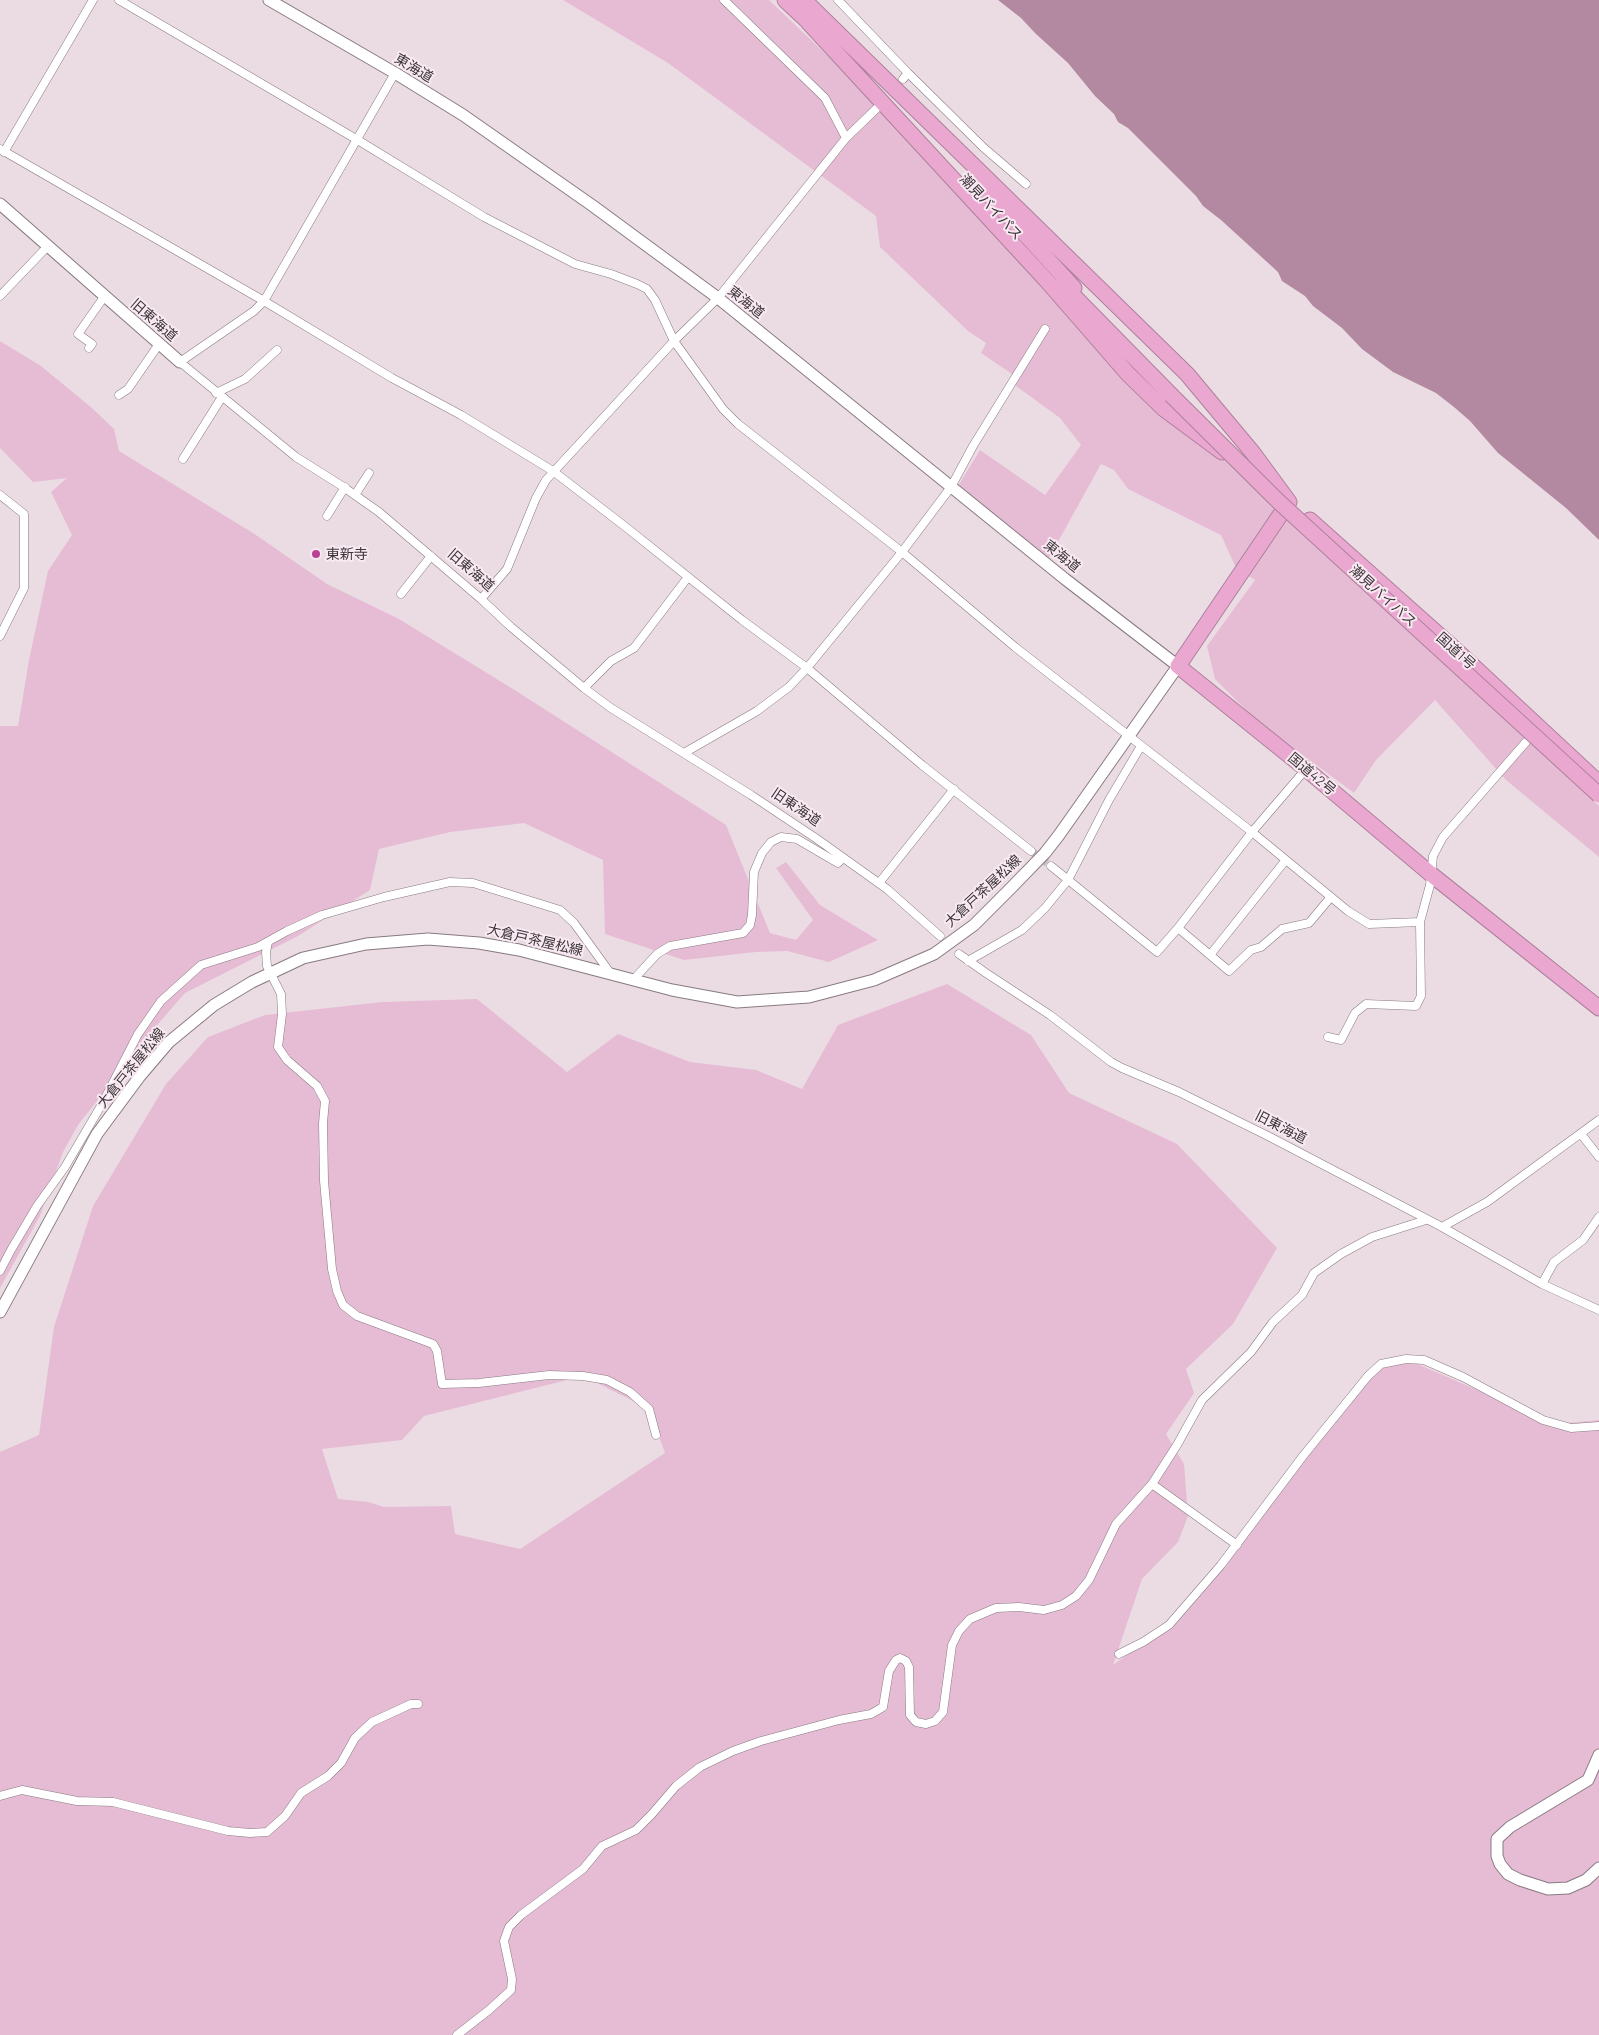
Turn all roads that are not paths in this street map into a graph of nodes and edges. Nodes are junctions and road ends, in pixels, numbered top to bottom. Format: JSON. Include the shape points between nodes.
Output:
{"nodes":[{"id":1,"x":93,"y":0,"type":"edge"},
{"id":2,"x":119,"y":0,"type":"edge"},
{"id":3,"x":269,"y":0,"type":"edge"},
{"id":4,"x":724,"y":0,"type":"edge"},
{"id":5,"x":785,"y":0,"type":"edge"},
{"id":6,"x":804,"y":0,"type":"edge"},
{"id":7,"x":838,"y":0,"type":"edge"},
{"id":8,"x":808,"y":22,"type":"junction"},
{"id":9,"x":395,"y":73,"type":"junction"},
{"id":10,"x":878,"y":74,"type":"junction"},
{"id":11,"x":876,"y":109,"type":"dead end"},
{"id":12,"x":846,"y":138,"type":"junction"},
{"id":13,"x":356,"y":139,"type":"junction"},
{"id":14,"x":2,"y":151,"type":"edge"},
{"id":15,"x":1026,"y":184,"type":"dead end"},
{"id":16,"x":0,"y":204,"type":"edge"},
{"id":17,"x":48,"y":246,"type":"junction"},
{"id":18,"x":0,"y":296,"type":"edge"},
{"id":19,"x":104,"y":297,"type":"junction"},
{"id":20,"x":718,"y":298,"type":"junction"},
{"id":21,"x":264,"y":301,"type":"junction"},
{"id":22,"x":1045,"y":329,"type":"dead end"},
{"id":23,"x":674,"y":341,"type":"junction"},
{"id":24,"x":159,"y":344,"type":"junction"},
{"id":25,"x":89,"y":348,"type":"dead end"},
{"id":26,"x":277,"y":350,"type":"dead end"},
{"id":27,"x":180,"y":362,"type":"junction"},
{"id":28,"x":119,"y":395,"type":"dead end"},
{"id":29,"x":219,"y":395,"type":"junction"},
{"id":30,"x":1171,"y":395,"type":"junction"},
{"id":31,"x":183,"y":459,"type":"dead end"},
{"id":32,"x":553,"y":471,"type":"junction"},
{"id":33,"x":369,"y":473,"type":"dead end"},
{"id":34,"x":344,"y":487,"type":"junction"},
{"id":35,"x":951,"y":487,"type":"junction"},
{"id":36,"x":0,"y":495,"type":"edge"},
{"id":37,"x":355,"y":495,"type":"junction"},
{"id":38,"x":1290,"y":502,"type":"junction"},
{"id":39,"x":327,"y":516,"type":"dead end"},
{"id":40,"x":902,"y":552,"type":"junction"},
{"id":41,"x":431,"y":556,"type":"junction"},
{"id":42,"x":688,"y":577,"type":"junction"},
{"id":43,"x":401,"y":594,"type":"dead end"},
{"id":44,"x":481,"y":599,"type":"junction"},
{"id":45,"x":0,"y":636,"type":"edge"},
{"id":46,"x":1178,"y":666,"type":"junction"},
{"id":47,"x":807,"y":668,"type":"junction"},
{"id":48,"x":584,"y":688,"type":"junction"},
{"id":49,"x":1127,"y":735,"type":"junction"},
{"id":50,"x":1526,"y":742,"type":"dead end"},
{"id":51,"x":1140,"y":746,"type":"junction"},
{"id":52,"x":684,"y":753,"type":"junction"},
{"id":53,"x":1306,"y":769,"type":"junction"},
{"id":54,"x":1599,"y":783,"type":"edge"},
{"id":55,"x":954,"y":790,"type":"junction"},
{"id":56,"x":1599,"y":795,"type":"edge"},
{"id":57,"x":1252,"y":832,"type":"junction"},
{"id":58,"x":1031,"y":851,"type":"tunnel mouth"},
{"id":59,"x":843,"y":858,"type":"junction"},
{"id":60,"x":1285,"y":861,"type":"junction"},
{"id":61,"x":1051,"y":866,"type":"tunnel mouth"},
{"id":62,"x":1432,"y":874,"type":"junction"},
{"id":63,"x":1068,"y":880,"type":"junction"},
{"id":64,"x":879,"y":883,"type":"junction"},
{"id":65,"x":1330,"y":898,"type":"junction"},
{"id":66,"x":1420,"y":922,"type":"junction"},
{"id":67,"x":1178,"y":928,"type":"junction"},
{"id":68,"x":940,"y":936,"type":"dead end"},
{"id":69,"x":268,"y":942,"type":"junction"},
{"id":70,"x":960,"y":954,"type":"dead end"},
{"id":71,"x":1210,"y":955,"type":"junction"},
{"id":72,"x":968,"y":961,"type":"junction"},
{"id":73,"x":271,"y":973,"type":"junction"},
{"id":74,"x":611,"y":974,"type":"junction"},
{"id":75,"x":633,"y":980,"type":"junction"},
{"id":76,"x":1599,"y":1008,"type":"edge"},
{"id":77,"x":1328,"y":1037,"type":"dead end"},
{"id":78,"x":1599,"y":1120,"type":"edge"},
{"id":79,"x":1581,"y":1134,"type":"junction"},
{"id":80,"x":1599,"y":1157,"type":"edge"},
{"id":81,"x":1599,"y":1218,"type":"edge"},
{"id":82,"x":1426,"y":1220,"type":"junction"},
{"id":83,"x":1442,"y":1227,"type":"junction"},
{"id":84,"x":0,"y":1271,"type":"edge"},
{"id":85,"x":1542,"y":1284,"type":"junction"},
{"id":86,"x":1599,"y":1310,"type":"edge"},
{"id":87,"x":0,"y":1312,"type":"edge"},
{"id":88,"x":1599,"y":1426,"type":"edge"},
{"id":89,"x":656,"y":1435,"type":"dead end"},
{"id":90,"x":1152,"y":1484,"type":"junction"},
{"id":91,"x":1236,"y":1545,"type":"junction"},
{"id":92,"x":1119,"y":1654,"type":"dead end"},
{"id":93,"x":418,"y":1704,"type":"dead end"},
{"id":94,"x":1599,"y":1755,"type":"edge"},
{"id":95,"x":0,"y":1796,"type":"edge"},
{"id":96,"x":1599,"y":1868,"type":"edge"},
{"id":97,"x":457,"y":2035,"type":"edge"}],
"edges":[{"from":1,"to":14,"type":"street"},
{"from":2,"to":13,"type":"street"},
{"from":3,"to":9,"type":"street","name":"東海道"},
{"from":4,"to":12,"type":"street","via":[[825,98]]},
{"from":5,"to":8,"type":"highway"},
{"from":6,"to":10,"type":"highway"},
{"from":7,"to":15,"type":"street","via":[[906,76]]},
{"from":8,"to":30,"type":"highway","name":"潮見バイパス","via":[[916,127],[1092,316]]},
{"from":8,"to":38,"type":"highway","via":[[1047,281],[1128,374],[1164,409]]},
{"from":9,"to":13,"type":"street"},
{"from":9,"to":20,"type":"street","name":"東海道","via":[[515,151]]},
{"from":10,"to":30,"type":"highway","name":"潮見バイパス"},
{"from":10,"to":38,"type":"highway","via":[[1187,374]]},
{"from":11,"to":12,"type":"street"},
{"from":12,"to":20,"type":"street"},
{"from":13,"to":21,"type":"street"},
{"from":13,"to":23,"type":"street","via":[[484,217],[575,264],[612,274],[647,289]]},
{"from":14,"to":21,"type":"street"},
{"from":16,"to":17,"type":"street","name":"旧東海道"},
{"from":17,"to":18,"type":"street"},
{"from":17,"to":19,"type":"street","name":"旧東海道"},
{"from":19,"to":24,"type":"street","name":"旧東海道"},
{"from":19,"to":25,"type":"street","via":[[78,334],[92,344]]},
{"from":20,"to":23,"type":"street"},
{"from":20,"to":35,"type":"street","name":"東海道"},
{"from":21,"to":27,"type":"street"},
{"from":21,"to":32,"type":"street"},
{"from":22,"to":35,"type":"street"},
{"from":23,"to":32,"type":"street"},
{"from":23,"to":40,"type":"street","via":[[723,409],[738,424]]},
{"from":24,"to":27,"type":"street","name":"旧東海道"},
{"from":24,"to":28,"type":"street","via":[[128,389]]},
{"from":26,"to":29,"type":"street","via":[[244,379]]},
{"from":27,"to":29,"type":"street","name":"旧東海道"},
{"from":29,"to":31,"type":"street"},
{"from":29,"to":34,"type":"street","name":"旧東海道","via":[[296,457]]},
{"from":30,"to":56,"type":"highway","name":"潮見バイパス","bridge":true,"via":[[1279,502]]},
{"from":32,"to":42,"type":"street"},
{"from":32,"to":44,"type":"street","via":[[536,498],[507,569]]},
{"from":33,"to":37,"type":"street"},
{"from":34,"to":37,"type":"street","name":"旧東海道"},
{"from":34,"to":39,"type":"street"},
{"from":35,"to":40,"type":"street"},
{"from":35,"to":46,"type":"street","name":"東海道"},
{"from":36,"to":45,"type":"street","via":[[24,514],[24,588]]},
{"from":37,"to":41,"type":"street","name":"旧東海道"},
{"from":38,"to":46,"type":"highway"},
{"from":38,"to":54,"type":"highway","name":"国道1号"},
{"from":40,"to":47,"type":"street"},
{"from":40,"to":49,"type":"street"},
{"from":41,"to":43,"type":"street"},
{"from":41,"to":44,"type":"street","name":"旧東海道"},
{"from":42,"to":47,"type":"street"},
{"from":42,"to":48,"type":"street","via":[[634,648],[611,661]]},
{"from":44,"to":48,"type":"street","name":"旧東海道"},
{"from":46,"to":49,"type":"street","name":"大倉戸茶屋松線"},
{"from":46,"to":53,"type":"highway","name":"国道42号"},
{"from":47,"to":52,"type":"street","via":[[789,687],[757,711]]},
{"from":47,"to":55,"type":"street"},
{"from":48,"to":52,"type":"street","name":"旧東海道"},
{"from":49,"to":51,"type":"street"},
{"from":49,"to":75,"type":"street","name":"大倉戸茶屋松線","via":[[1045,853],[974,925],[934,954],[874,980],[809,997],[737,1002]]},
{"from":50,"to":62,"type":"street","via":[[1443,837],[1433,856]]},
{"from":51,"to":57,"type":"street"},
{"from":51,"to":63,"type":"street"},
{"from":52,"to":59,"type":"street","name":"旧東海道"},
{"from":53,"to":57,"type":"street"},
{"from":53,"to":62,"type":"highway","name":"国道42号"},
{"from":55,"to":58,"type":"street"},
{"from":55,"to":64,"type":"street"},
{"from":57,"to":60,"type":"street"},
{"from":57,"to":67,"type":"street"},
{"from":59,"to":64,"type":"street","name":"旧東海道"},
{"from":59,"to":75,"type":"street","via":[[838,863],[797,839],[781,837],[771,842],[754,872],[752,915],[743,933],[670,946],[657,954]]},
{"from":60,"to":65,"type":"street"},
{"from":60,"to":71,"type":"street"},
{"from":61,"to":63,"type":"street"},
{"from":62,"to":66,"type":"street"},
{"from":62,"to":76,"type":"highway","name":"国道42号"},
{"from":63,"to":67,"type":"street","via":[[1157,952]]},
{"from":63,"to":72,"type":"street","via":[[1022,930]]},
{"from":64,"to":68,"type":"street","name":"旧東海道"},
{"from":65,"to":66,"type":"street","via":[[1369,924]]},
{"from":65,"to":71,"type":"street","via":[[1310,923],[1282,930],[1261,947],[1251,950],[1229,971]]},
{"from":66,"to":77,"type":"street","via":[[1421,996],[1416,1006],[1366,1004],[1355,1013],[1340,1040]]},
{"from":67,"to":71,"type":"street"},
{"from":69,"to":73,"type":"street","via":[[266,956]]},
{"from":69,"to":74,"type":"street","via":[[322,915],[384,897],[450,882],[473,883],[560,910],[574,923]]},
{"from":69,"to":84,"type":"street","via":[[201,965],[161,1001],[138,1034],[70,1159],[33,1213]]},
{"from":70,"to":72,"type":"street","name":"旧東海道"},
{"from":72,"to":82,"type":"street","name":"旧東海道","via":[[1122,1068],[1270,1137]]},
{"from":73,"to":74,"type":"street","name":"大倉戸茶屋松線","via":[[303,958],[366,944],[428,939],[487,944]]},
{"from":73,"to":87,"type":"street","name":"大倉戸茶屋松線","via":[[214,1005],[169,1042],[140,1076],[97,1134]]},
{"from":73,"to":89,"type":"street","via":[[281,994],[278,1047],[287,1060],[317,1086],[325,1101],[324,1181],[332,1269],[343,1305],[357,1316],[433,1344],[442,1384],[548,1375],[607,1380],[630,1392],[649,1409]]},
{"from":74,"to":75,"type":"street","name":"大倉戸茶屋松線"},
{"from":78,"to":79,"type":"street"},
{"from":79,"to":80,"type":"street"},
{"from":79,"to":83,"type":"street","via":[[1487,1202]]},
{"from":81,"to":85,"type":"street","via":[[1583,1240],[1554,1262]]},
{"from":82,"to":83,"type":"street","name":"旧東海道"},
{"from":82,"to":90,"type":"street","via":[[1372,1237],[1314,1273],[1302,1295],[1202,1400]]},
{"from":83,"to":85,"type":"street","name":"旧東海道"},
{"from":85,"to":86,"type":"street","name":"旧東海道"},
{"from":88,"to":91,"type":"street","via":[[1571,1428],[1543,1420],[1424,1360],[1406,1359],[1381,1364],[1309,1449]]},
{"from":90,"to":91,"type":"street"},
{"from":90,"to":97,"type":"street","via":[[1116,1524],[1089,1580],[1076,1596],[1062,1605],[1044,1610],[996,1608],[970,1619],[959,1631],[952,1645],[943,1712],[935,1721],[926,1724],[916,1722],[910,1715],[909,1666],[900,1658],[889,1671],[882,1707],[871,1714],[733,1751],[700,1767],[676,1786],[636,1830],[602,1846],[582,1869],[521,1915],[509,1928],[504,1941],[512,1979],[510,1990]]},
{"from":91,"to":92,"type":"street","via":[[1169,1625]]},
{"from":93,"to":95,"type":"street","via":[[411,1704],[372,1722],[355,1738],[341,1763],[328,1776],[301,1793],[285,1816],[267,1832],[228,1831],[113,1802],[77,1801],[22,1790]]},
{"from":94,"to":96,"type":"street","via":[[1588,1780],[1510,1827],[1498,1839],[1497,1856],[1508,1874],[1548,1889],[1568,1888],[1586,1880]]}]}
